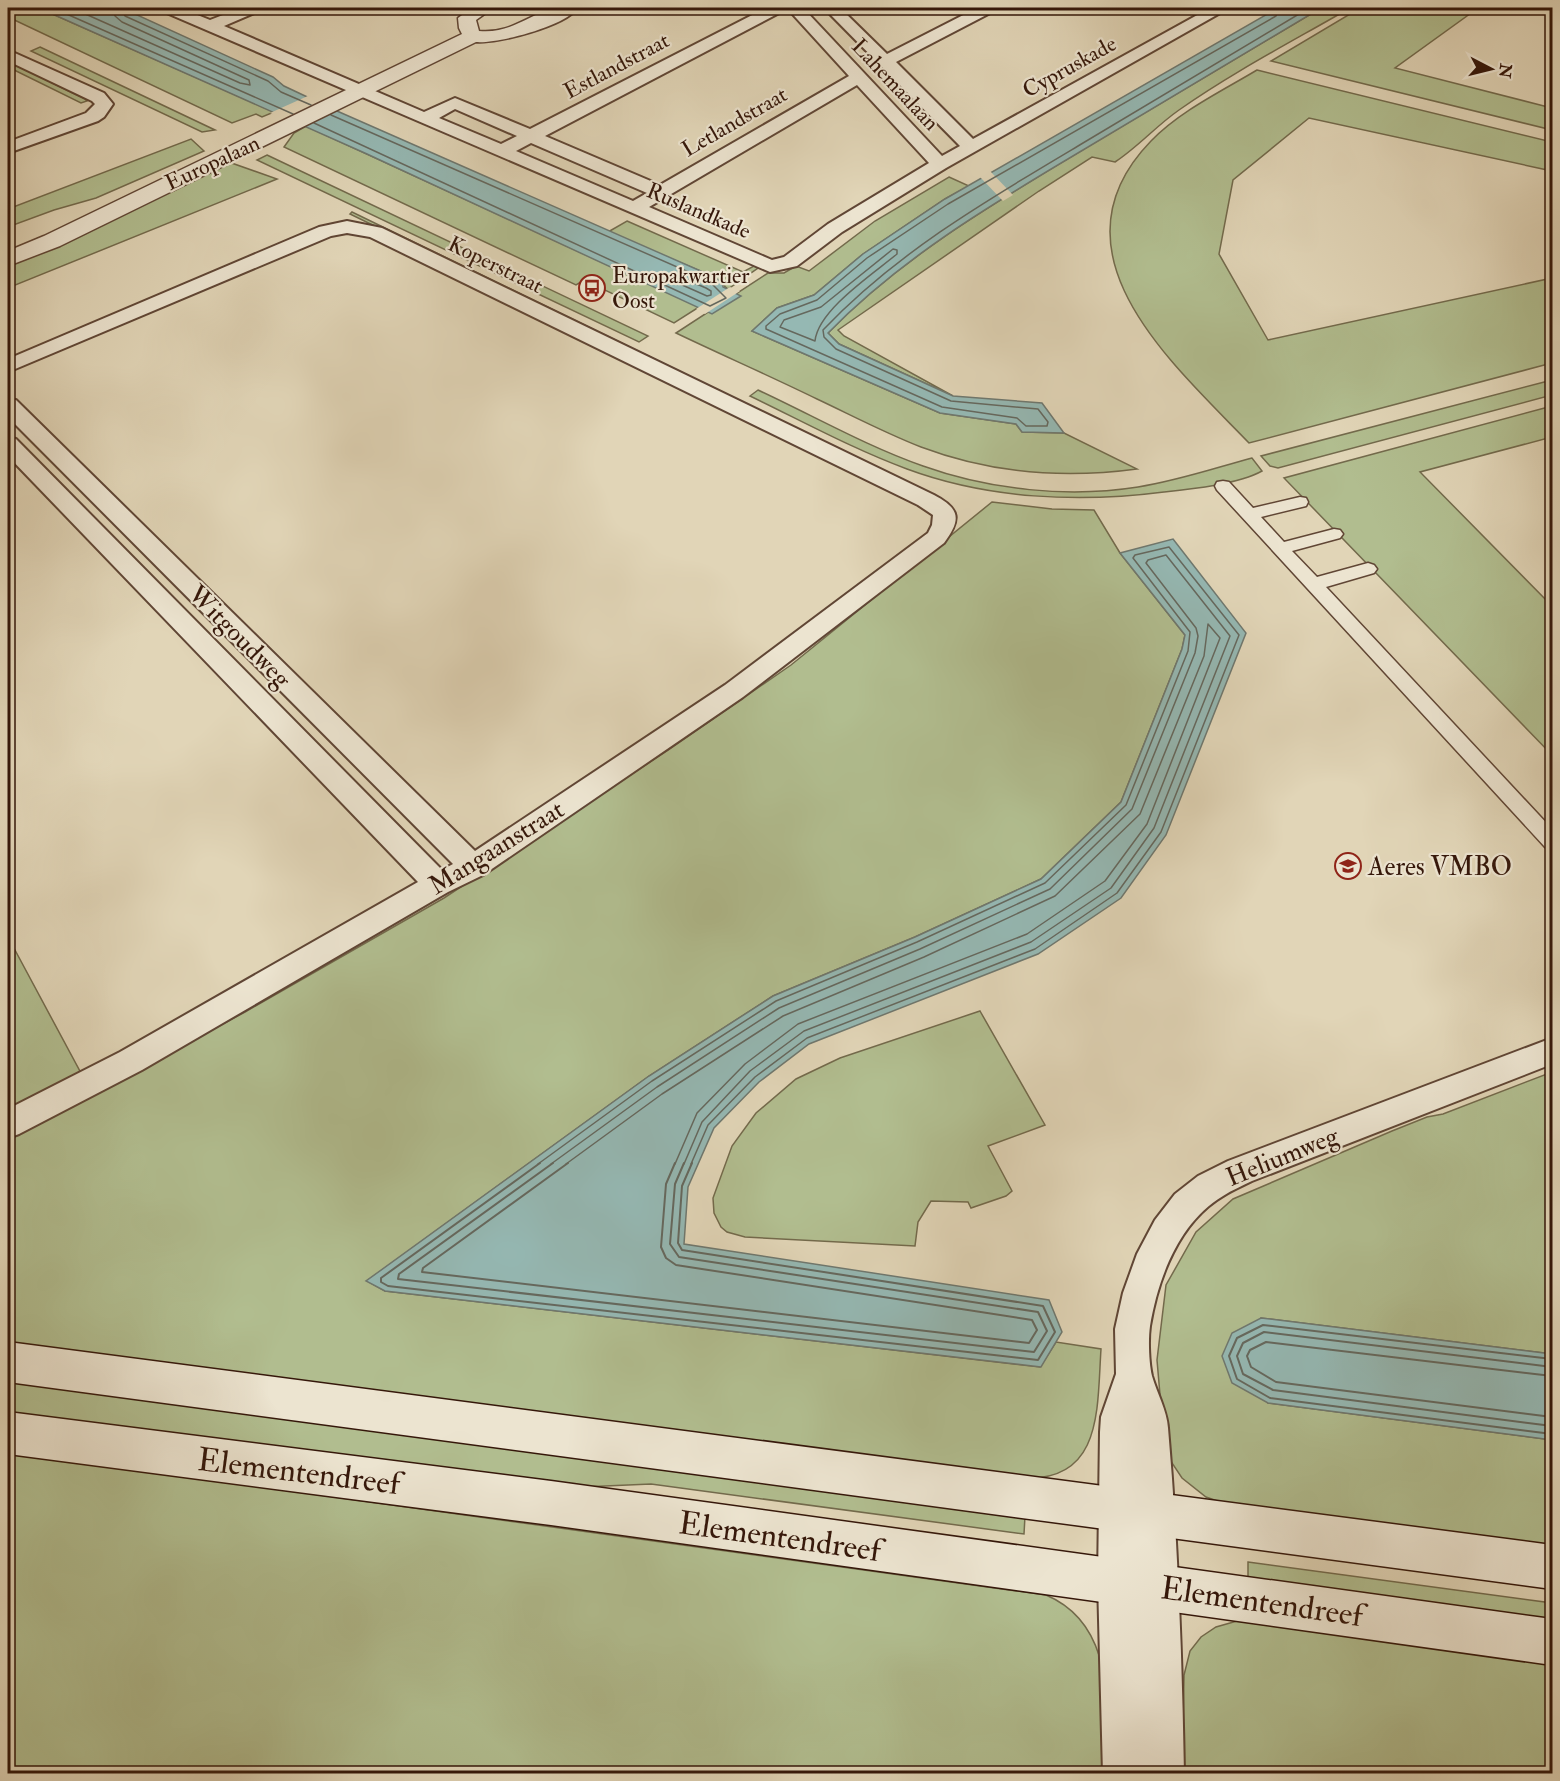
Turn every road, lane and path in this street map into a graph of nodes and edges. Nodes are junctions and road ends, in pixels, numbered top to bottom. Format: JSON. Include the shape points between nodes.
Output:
{"nodes":[{"id":1,"x":168,"y":8,"type":"edge"},
{"id":2,"x":484,"y":8,"type":"edge"},
{"id":3,"x":569,"y":8,"type":"edge"},
{"id":4,"x":777,"y":8,"type":"edge"},
{"id":5,"x":795,"y":8,"type":"edge"},
{"id":6,"x":832,"y":8,"type":"edge"},
{"id":7,"x":988,"y":8,"type":"edge"},
{"id":8,"x":1221,"y":8,"type":"edge"},
{"id":9,"x":243,"y":9,"type":"edge"},
{"id":10,"x":746,"y":13,"type":"edge"},
{"id":11,"x":210,"y":26,"type":"junction"},
{"id":12,"x":473,"y":36,"type":"junction"},
{"id":13,"x":8,"y":55,"type":"edge"},
{"id":14,"x":886,"y":61,"type":"junction"},
{"id":15,"x":859,"y":77,"type":"junction"},
{"id":16,"x":344,"y":93,"type":"junction"},
{"id":17,"x":425,"y":118,"type":"junction"},
{"id":18,"x":279,"y":124,"type":"junction"},
{"id":19,"x":529,"y":136,"type":"junction"},
{"id":20,"x":971,"y":147,"type":"junction"},
{"id":21,"x":8,"y":148,"type":"edge"},
{"id":22,"x":502,"y":151,"type":"junction"},
{"id":23,"x":940,"y":164,"type":"junction"},
{"id":24,"x":660,"y":192,"type":"junction"},
{"id":25,"x":634,"y":208,"type":"junction"},
{"id":26,"x":47,"y":220,"type":"dead end"},
{"id":27,"x":8,"y":259,"type":"edge"},
{"id":28,"x":8,"y":366,"type":"edge"},
{"id":29,"x":8,"y":405,"type":"edge"},
{"id":30,"x":8,"y":444,"type":"edge"},
{"id":31,"x":1223,"y":486,"type":"dead end"},
{"id":32,"x":1300,"y":502,"type":"dead end"},
{"id":33,"x":1250,"y":514,"type":"junction"},
{"id":34,"x":946,"y":518,"type":"joint"},
{"id":35,"x":1334,"y":534,"type":"dead end"},
{"id":36,"x":1281,"y":548,"type":"junction"},
{"id":37,"x":1368,"y":569,"type":"dead end"},
{"id":38,"x":1314,"y":584,"type":"junction"},
{"id":39,"x":1552,"y":842,"type":"edge"},
{"id":40,"x":473,"y":867,"type":"junction"},
{"id":41,"x":438,"y":884,"type":"junction"},
{"id":42,"x":1552,"y":1051,"type":"edge"},
{"id":43,"x":8,"y":1124,"type":"edge"},
{"id":44,"x":8,"y":1362,"type":"edge"},
{"id":45,"x":8,"y":1433,"type":"edge"},
{"id":46,"x":1136,"y":1512,"type":"junction"},
{"id":47,"x":1552,"y":1567,"type":"edge"},
{"id":48,"x":1137,"y":1584,"type":"junction"},
{"id":49,"x":1552,"y":1642,"type":"edge"},
{"id":50,"x":1124,"y":1773,"type":"edge"},
{"id":51,"x":1163,"y":1773,"type":"edge"}],
"edges":[{"from":1,"to":11,"type":"street","name":"Ruslandkade"},
{"from":2,"to":12,"type":"main road","via":[[467,18]]},
{"from":3,"to":12,"type":"main road","name":"Europalaan","via":[[519,30],[490,37]]},
{"from":4,"to":10,"type":"street"},
{"from":5,"to":15,"type":"street","name":"Lahemaalaan"},
{"from":6,"to":14,"type":"street","name":"Lahemaalaan"},
{"from":7,"to":14,"type":"street"},
{"from":8,"to":20,"type":"street","name":"Cypruskade"},
{"from":9,"to":11,"type":"street"},
{"from":10,"to":19,"type":"street","name":"Estlandstraat"},
{"from":11,"to":16,"type":"street","name":"Ruslandkade"},
{"from":12,"to":16,"type":"main road","name":"Europalaan"},
{"from":13,"to":21,"type":"street","via":[[98,97],[104,105],[92,117]]},
{"from":14,"to":20,"type":"street","name":"Lahemaalaan"},
{"from":15,"to":23,"type":"street","name":"Lahemaalaan"},
{"from":15,"to":24,"type":"street","name":"Letlandstraat"},
{"from":16,"to":17,"type":"street","name":"Ruslandkade"},
{"from":16,"to":18,"type":"main road","name":"Europalaan"},
{"from":17,"to":19,"type":"street","name":"Ruslandkade","via":[[455,103]]},
{"from":17,"to":22,"type":"street","name":"Ruslandkade"},
{"from":18,"to":26,"type":"main road","name":"Europalaan"},
{"from":18,"to":27,"type":"main road","name":"Europalaan","via":[[52,241]]},
{"from":19,"to":22,"type":"street","name":"Estlandstraat"},
{"from":19,"to":24,"type":"street","name":"Ruslandkade"},
{"from":20,"to":23,"type":"street","name":"Cypruskade"},
{"from":22,"to":25,"type":"street","name":"Ruslandkade"},
{"from":23,"to":25,"type":"street","name":"Ruslandkade","via":[[780,266],[770,266]]},
{"from":24,"to":25,"type":"street","name":"Letlandstraat"},
{"from":28,"to":34,"type":"street","name":"Koperstraat","via":[[326,231],[358,227],[915,494],[941,508]]},
{"from":29,"to":40,"type":"street","name":"Witgoudweg"},
{"from":30,"to":41,"type":"street","name":"Witgoudweg"},
{"from":31,"to":33,"type":"street"},
{"from":32,"to":33,"type":"street"},
{"from":33,"to":36,"type":"street"},
{"from":34,"to":40,"type":"street","name":"Mangaanstraat","via":[[936,538],[734,691]]},
{"from":35,"to":36,"type":"street"},
{"from":36,"to":38,"type":"street"},
{"from":37,"to":38,"type":"street"},
{"from":38,"to":39,"type":"street"},
{"from":40,"to":41,"type":"street","name":"Mangaanstraat"},
{"from":41,"to":43,"type":"street","name":"Mangaanstraat","via":[[131,1061]]},
{"from":42,"to":46,"type":"street","name":"Heliumweg","via":[[1240,1171],[1210,1186],[1187,1205],[1154,1254],[1132,1329],[1134,1374],[1150,1425]]},
{"from":44,"to":46,"type":"main road"},
{"from":45,"to":48,"type":"main road","name":"Elementendreef"},
{"from":46,"to":47,"type":"main road"},
{"from":46,"to":48,"type":"street","name":"Heliumweg"},
{"from":48,"to":49,"type":"main road","name":"Elementendreef"},
{"from":48,"to":50,"type":"street"},
{"from":48,"to":51,"type":"street"}]}
